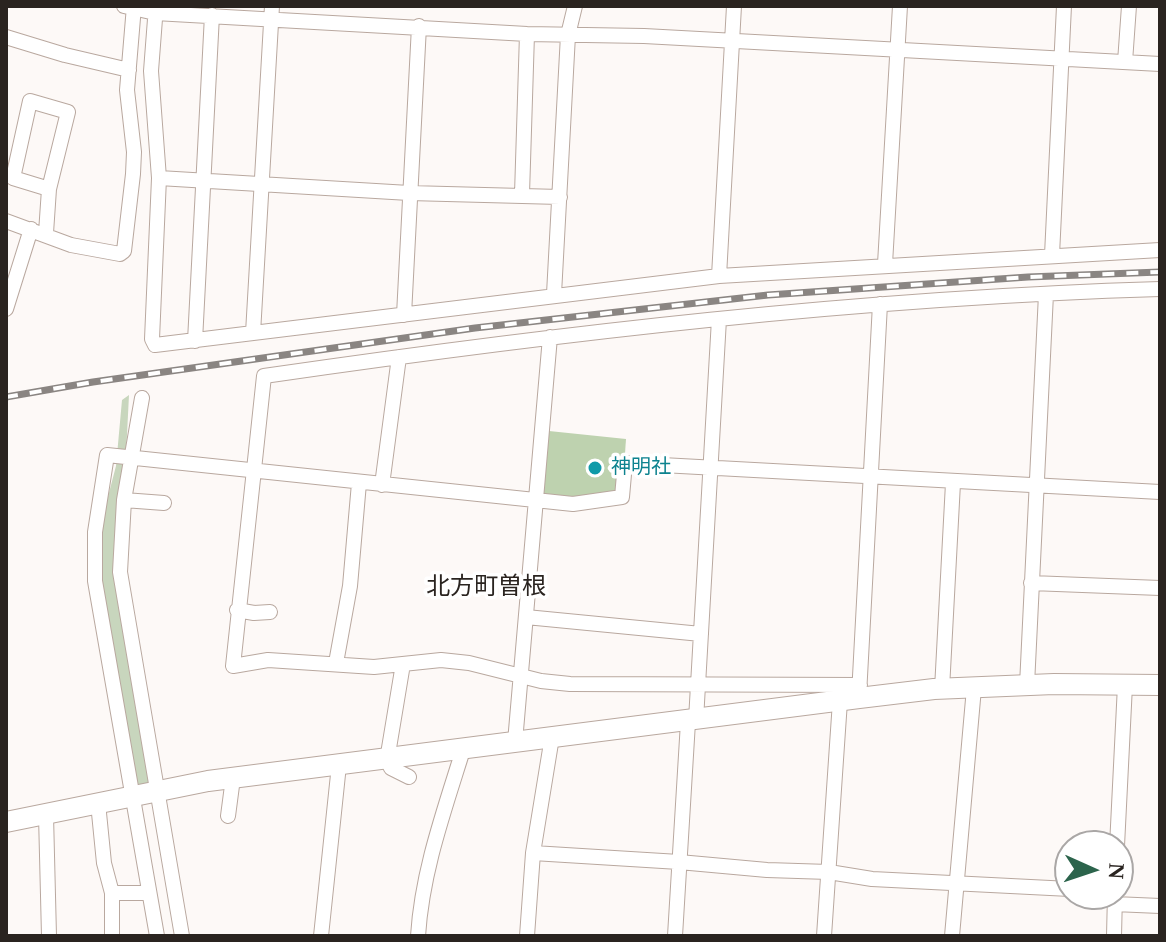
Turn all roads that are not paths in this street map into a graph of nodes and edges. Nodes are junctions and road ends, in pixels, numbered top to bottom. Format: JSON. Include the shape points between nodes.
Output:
{"nodes":[{"id":1,"x":575,"y":6,"type":"edge"},
{"id":2,"x":734,"y":6,"type":"edge"},
{"id":3,"x":900,"y":6,"type":"edge"},
{"id":4,"x":1064,"y":6,"type":"edge"},
{"id":5,"x":1129,"y":6,"type":"edge"},
{"id":6,"x":131,"y":7,"type":"edge"},
{"id":7,"x":156,"y":10,"type":"edge"},
{"id":8,"x":272,"y":13,"type":"edge"},
{"id":9,"x":212,"y":15,"type":"junction"},
{"id":10,"x":419,"y":26,"type":"junction"},
{"id":11,"x":527,"y":34,"type":"junction"},
{"id":12,"x":568,"y":35,"type":"junction"},
{"id":13,"x":6,"y":37,"type":"edge"},
{"id":14,"x":732,"y":42,"type":"junction"},
{"id":15,"x":897,"y":50,"type":"junction"},
{"id":16,"x":1062,"y":59,"type":"junction"},
{"id":17,"x":1125,"y":62,"type":"junction"},
{"id":18,"x":1160,"y":64,"type":"edge"},
{"id":19,"x":129,"y":70,"type":"junction"},
{"id":20,"x":159,"y":178,"type":"junction"},
{"id":21,"x":203,"y":182,"type":"junction"},
{"id":22,"x":262,"y":185,"type":"junction"},
{"id":23,"x":49,"y":189,"type":"junction"},
{"id":24,"x":409,"y":193,"type":"junction"},
{"id":25,"x":522,"y":194,"type":"junction"},
{"id":26,"x":560,"y":197,"type":"junction"},
{"id":27,"x":6,"y":221,"type":"edge"},
{"id":28,"x":38,"y":231,"type":"junction"},
{"id":29,"x":1160,"y":250,"type":"edge"},
{"id":30,"x":1052,"y":255,"type":"junction"},
{"id":31,"x":885,"y":264,"type":"junction"},
{"id":32,"x":719,"y":276,"type":"junction"},
{"id":33,"x":1160,"y":289,"type":"edge"},
{"id":34,"x":554,"y":294,"type":"junction"},
{"id":35,"x":1046,"y":294,"type":"junction"},
{"id":36,"x":880,"y":304,"type":"junction"},
{"id":37,"x":6,"y":309,"type":"edge"},
{"id":38,"x":404,"y":315,"type":"junction"},
{"id":39,"x":719,"y":319,"type":"junction"},
{"id":40,"x":253,"y":333,"type":"junction"},
{"id":41,"x":550,"y":337,"type":"junction"},
{"id":42,"x":195,"y":341,"type":"junction"},
{"id":43,"x":399,"y":357,"type":"junction"},
{"id":44,"x":142,"y":398,"type":"dead end"},
{"id":45,"x":130,"y":457,"type":"junction"},
{"id":46,"x":710,"y":467,"type":"junction"},
{"id":47,"x":253,"y":471,"type":"junction"},
{"id":48,"x":870,"y":478,"type":"junction"},
{"id":49,"x":359,"y":483,"type":"junction"},
{"id":50,"x":953,"y":483,"type":"junction"},
{"id":51,"x":382,"y":485,"type":"junction"},
{"id":52,"x":1036,"y":487,"type":"junction"},
{"id":53,"x":1160,"y":492,"type":"edge"},
{"id":54,"x":124,"y":500,"type":"junction"},
{"id":55,"x":535,"y":500,"type":"junction"},
{"id":56,"x":164,"y":503,"type":"dead end"},
{"id":57,"x":1031,"y":583,"type":"junction"},
{"id":58,"x":1160,"y":588,"type":"edge"},
{"id":59,"x":237,"y":610,"type":"junction"},
{"id":60,"x":270,"y":612,"type":"dead end"},
{"id":61,"x":526,"y":617,"type":"junction"},
{"id":62,"x":701,"y":634,"type":"junction"},
{"id":63,"x":336,"y":663,"type":"junction"},
{"id":64,"x":403,"y":664,"type":"junction"},
{"id":65,"x":520,"y":677,"type":"junction"},
{"id":66,"x":698,"y":685,"type":"junction"},
{"id":67,"x":1027,"y":685,"type":"junction"},
{"id":68,"x":1125,"y":685,"type":"junction"},
{"id":69,"x":1160,"y":685,"type":"edge"},
{"id":70,"x":974,"y":688,"type":"junction"},
{"id":71,"x":942,"y":689,"type":"junction"},
{"id":72,"x":853,"y":695,"type":"junction"},
{"id":73,"x":692,"y":721,"type":"junction"},
{"id":74,"x":552,"y":737,"type":"junction"},
{"id":75,"x":515,"y":742,"type":"junction"},
{"id":76,"x":463,"y":750,"type":"junction"},
{"id":77,"x":387,"y":760,"type":"junction"},
{"id":78,"x":339,"y":765,"type":"junction"},
{"id":79,"x":409,"y":777,"type":"dead end"},
{"id":80,"x":233,"y":778,"type":"junction"},
{"id":81,"x":158,"y":790,"type":"junction"},
{"id":82,"x":132,"y":796,"type":"junction"},
{"id":83,"x":98,"y":803,"type":"junction"},
{"id":84,"x":46,"y":815,"type":"junction"},
{"id":85,"x":228,"y":816,"type":"dead end"},
{"id":86,"x":6,"y":822,"type":"edge"},
{"id":87,"x":1118,"y":830,"type":"edge"},
{"id":88,"x":533,"y":853,"type":"junction"},
{"id":89,"x":679,"y":862,"type":"junction"},
{"id":90,"x":829,"y":872,"type":"junction"},
{"id":91,"x":956,"y":882,"type":"junction"},
{"id":92,"x":1054,"y":888,"type":"edge"},
{"id":93,"x":112,"y":893,"type":"junction"},
{"id":94,"x":148,"y":893,"type":"junction"},
{"id":95,"x":1134,"y":902,"type":"edge"},
{"id":96,"x":1160,"y":906,"type":"edge"},
{"id":97,"x":1114,"y":910,"type":"edge"},
{"id":98,"x":49,"y":936,"type":"edge"},
{"id":99,"x":112,"y":936,"type":"edge"},
{"id":100,"x":157,"y":936,"type":"edge"},
{"id":101,"x":182,"y":936,"type":"edge"},
{"id":102,"x":321,"y":936,"type":"edge"},
{"id":103,"x":418,"y":936,"type":"edge"},
{"id":104,"x":527,"y":936,"type":"edge"},
{"id":105,"x":675,"y":936,"type":"edge"},
{"id":106,"x":824,"y":936,"type":"edge"},
{"id":107,"x":952,"y":936,"type":"edge"},
{"id":108,"x":1114,"y":936,"type":"edge"}],
"edges":[{"from":1,"to":12,"type":"street"},
{"from":2,"to":14,"type":"street"},
{"from":3,"to":15,"type":"street"},
{"from":4,"to":16,"type":"street"},
{"from":5,"to":17,"type":"street"},
{"from":6,"to":7,"type":"street"},
{"from":6,"to":19,"type":"street"},
{"from":7,"to":9,"type":"street"},
{"from":7,"to":20,"type":"street","via":[[151,71]]},
{"from":8,"to":9,"type":"street"},
{"from":8,"to":10,"type":"street"},
{"from":8,"to":22,"type":"street"},
{"from":9,"to":21,"type":"street"},
{"from":10,"to":11,"type":"street"},
{"from":10,"to":24,"type":"street"},
{"from":11,"to":12,"type":"street"},
{"from":11,"to":25,"type":"street"},
{"from":12,"to":14,"type":"street"},
{"from":12,"to":26,"type":"street"},
{"from":13,"to":19,"type":"street"},
{"from":14,"to":15,"type":"street"},
{"from":14,"to":32,"type":"street"},
{"from":15,"to":16,"type":"street"},
{"from":15,"to":31,"type":"street"},
{"from":16,"to":17,"type":"street"},
{"from":16,"to":30,"type":"street"},
{"from":17,"to":18,"type":"street"},
{"from":19,"to":28,"type":"street","via":[[134,152],[124,251],[71,245]]},
{"from":20,"to":21,"type":"street"},
{"from":20,"to":42,"type":"street","via":[[152,339],[158,345]]},
{"from":21,"to":22,"type":"street"},
{"from":21,"to":42,"type":"street"},
{"from":22,"to":24,"type":"street"},
{"from":22,"to":40,"type":"street"},
{"from":23,"to":23,"type":"street","via":[[68,112],[30,101],[13,178]]},
{"from":23,"to":28,"type":"street"},
{"from":24,"to":25,"type":"street"},
{"from":24,"to":38,"type":"street"},
{"from":25,"to":26,"type":"street"},
{"from":26,"to":34,"type":"street"},
{"from":27,"to":28,"type":"street"},
{"from":28,"to":37,"type":"street"},
{"from":29,"to":30,"type":"street"},
{"from":30,"to":31,"type":"street"},
{"from":31,"to":32,"type":"street"},
{"from":32,"to":34,"type":"street"},
{"from":33,"to":35,"type":"street"},
{"from":34,"to":38,"type":"street"},
{"from":35,"to":36,"type":"street"},
{"from":35,"to":52,"type":"street"},
{"from":36,"to":39,"type":"street"},
{"from":36,"to":48,"type":"street"},
{"from":38,"to":40,"type":"street"},
{"from":39,"to":41,"type":"street"},
{"from":39,"to":46,"type":"street"},
{"from":40,"to":42,"type":"street"},
{"from":41,"to":43,"type":"street"},
{"from":41,"to":55,"type":"street"},
{"from":43,"to":47,"type":"street","via":[[264,376]]},
{"from":43,"to":51,"type":"street"},
{"from":44,"to":45,"type":"street"},
{"from":45,"to":47,"type":"street"},
{"from":45,"to":54,"type":"street"},
{"from":45,"to":82,"type":"street","via":[[107,455],[93,554]]},
{"from":46,"to":48,"type":"street"},
{"from":46,"to":55,"type":"street","via":[[625,463],[622,497],[573,504]]},
{"from":46,"to":62,"type":"street"},
{"from":47,"to":49,"type":"street"},
{"from":47,"to":59,"type":"street"},
{"from":48,"to":50,"type":"street"},
{"from":48,"to":72,"type":"street"},
{"from":49,"to":51,"type":"street"},
{"from":49,"to":63,"type":"street","via":[[350,586]]},
{"from":50,"to":52,"type":"street"},
{"from":50,"to":71,"type":"street"},
{"from":51,"to":55,"type":"street"},
{"from":52,"to":53,"type":"street"},
{"from":52,"to":57,"type":"street"},
{"from":54,"to":56,"type":"street"},
{"from":54,"to":81,"type":"street","via":[[123,601]]},
{"from":55,"to":61,"type":"street"},
{"from":57,"to":58,"type":"street"},
{"from":57,"to":67,"type":"street"},
{"from":59,"to":60,"type":"street"},
{"from":59,"to":63,"type":"street","via":[[233,666],[268,660]]},
{"from":61,"to":62,"type":"street"},
{"from":61,"to":65,"type":"street"},
{"from":62,"to":66,"type":"street"},
{"from":63,"to":64,"type":"street"},
{"from":64,"to":65,"type":"street","via":[[469,663]]},
{"from":64,"to":77,"type":"street"},
{"from":65,"to":66,"type":"street","via":[[570,684]]},
{"from":65,"to":75,"type":"street"},
{"from":66,"to":72,"type":"street"},
{"from":66,"to":73,"type":"street"},
{"from":67,"to":68,"type":"street"},
{"from":67,"to":70,"type":"street"},
{"from":68,"to":69,"type":"street"},
{"from":68,"to":87,"type":"street"},
{"from":70,"to":71,"type":"street"},
{"from":70,"to":91,"type":"street"},
{"from":71,"to":72,"type":"street"},
{"from":72,"to":73,"type":"street"},
{"from":72,"to":90,"type":"street"},
{"from":73,"to":74,"type":"street"},
{"from":73,"to":89,"type":"street"},
{"from":74,"to":75,"type":"street"},
{"from":74,"to":88,"type":"street"},
{"from":75,"to":76,"type":"street"},
{"from":76,"to":77,"type":"street"},
{"from":76,"to":103,"type":"street","via":[[429,866]]},
{"from":77,"to":78,"type":"street"},
{"from":77,"to":79,"type":"street"},
{"from":78,"to":80,"type":"street"},
{"from":78,"to":102,"type":"street"},
{"from":80,"to":81,"type":"street"},
{"from":80,"to":85,"type":"street"},
{"from":81,"to":82,"type":"street"},
{"from":81,"to":101,"type":"street"},
{"from":82,"to":83,"type":"street"},
{"from":82,"to":94,"type":"street"},
{"from":83,"to":84,"type":"street"},
{"from":83,"to":93,"type":"street"},
{"from":84,"to":86,"type":"street"},
{"from":84,"to":98,"type":"street"},
{"from":88,"to":89,"type":"street"},
{"from":88,"to":104,"type":"street"},
{"from":89,"to":90,"type":"street"},
{"from":89,"to":105,"type":"street"},
{"from":90,"to":91,"type":"street"},
{"from":90,"to":106,"type":"street"},
{"from":91,"to":92,"type":"street"},
{"from":91,"to":107,"type":"street"},
{"from":93,"to":94,"type":"street"},
{"from":93,"to":99,"type":"street"},
{"from":94,"to":100,"type":"street"},
{"from":95,"to":96,"type":"street"},
{"from":97,"to":108,"type":"street"}]}
